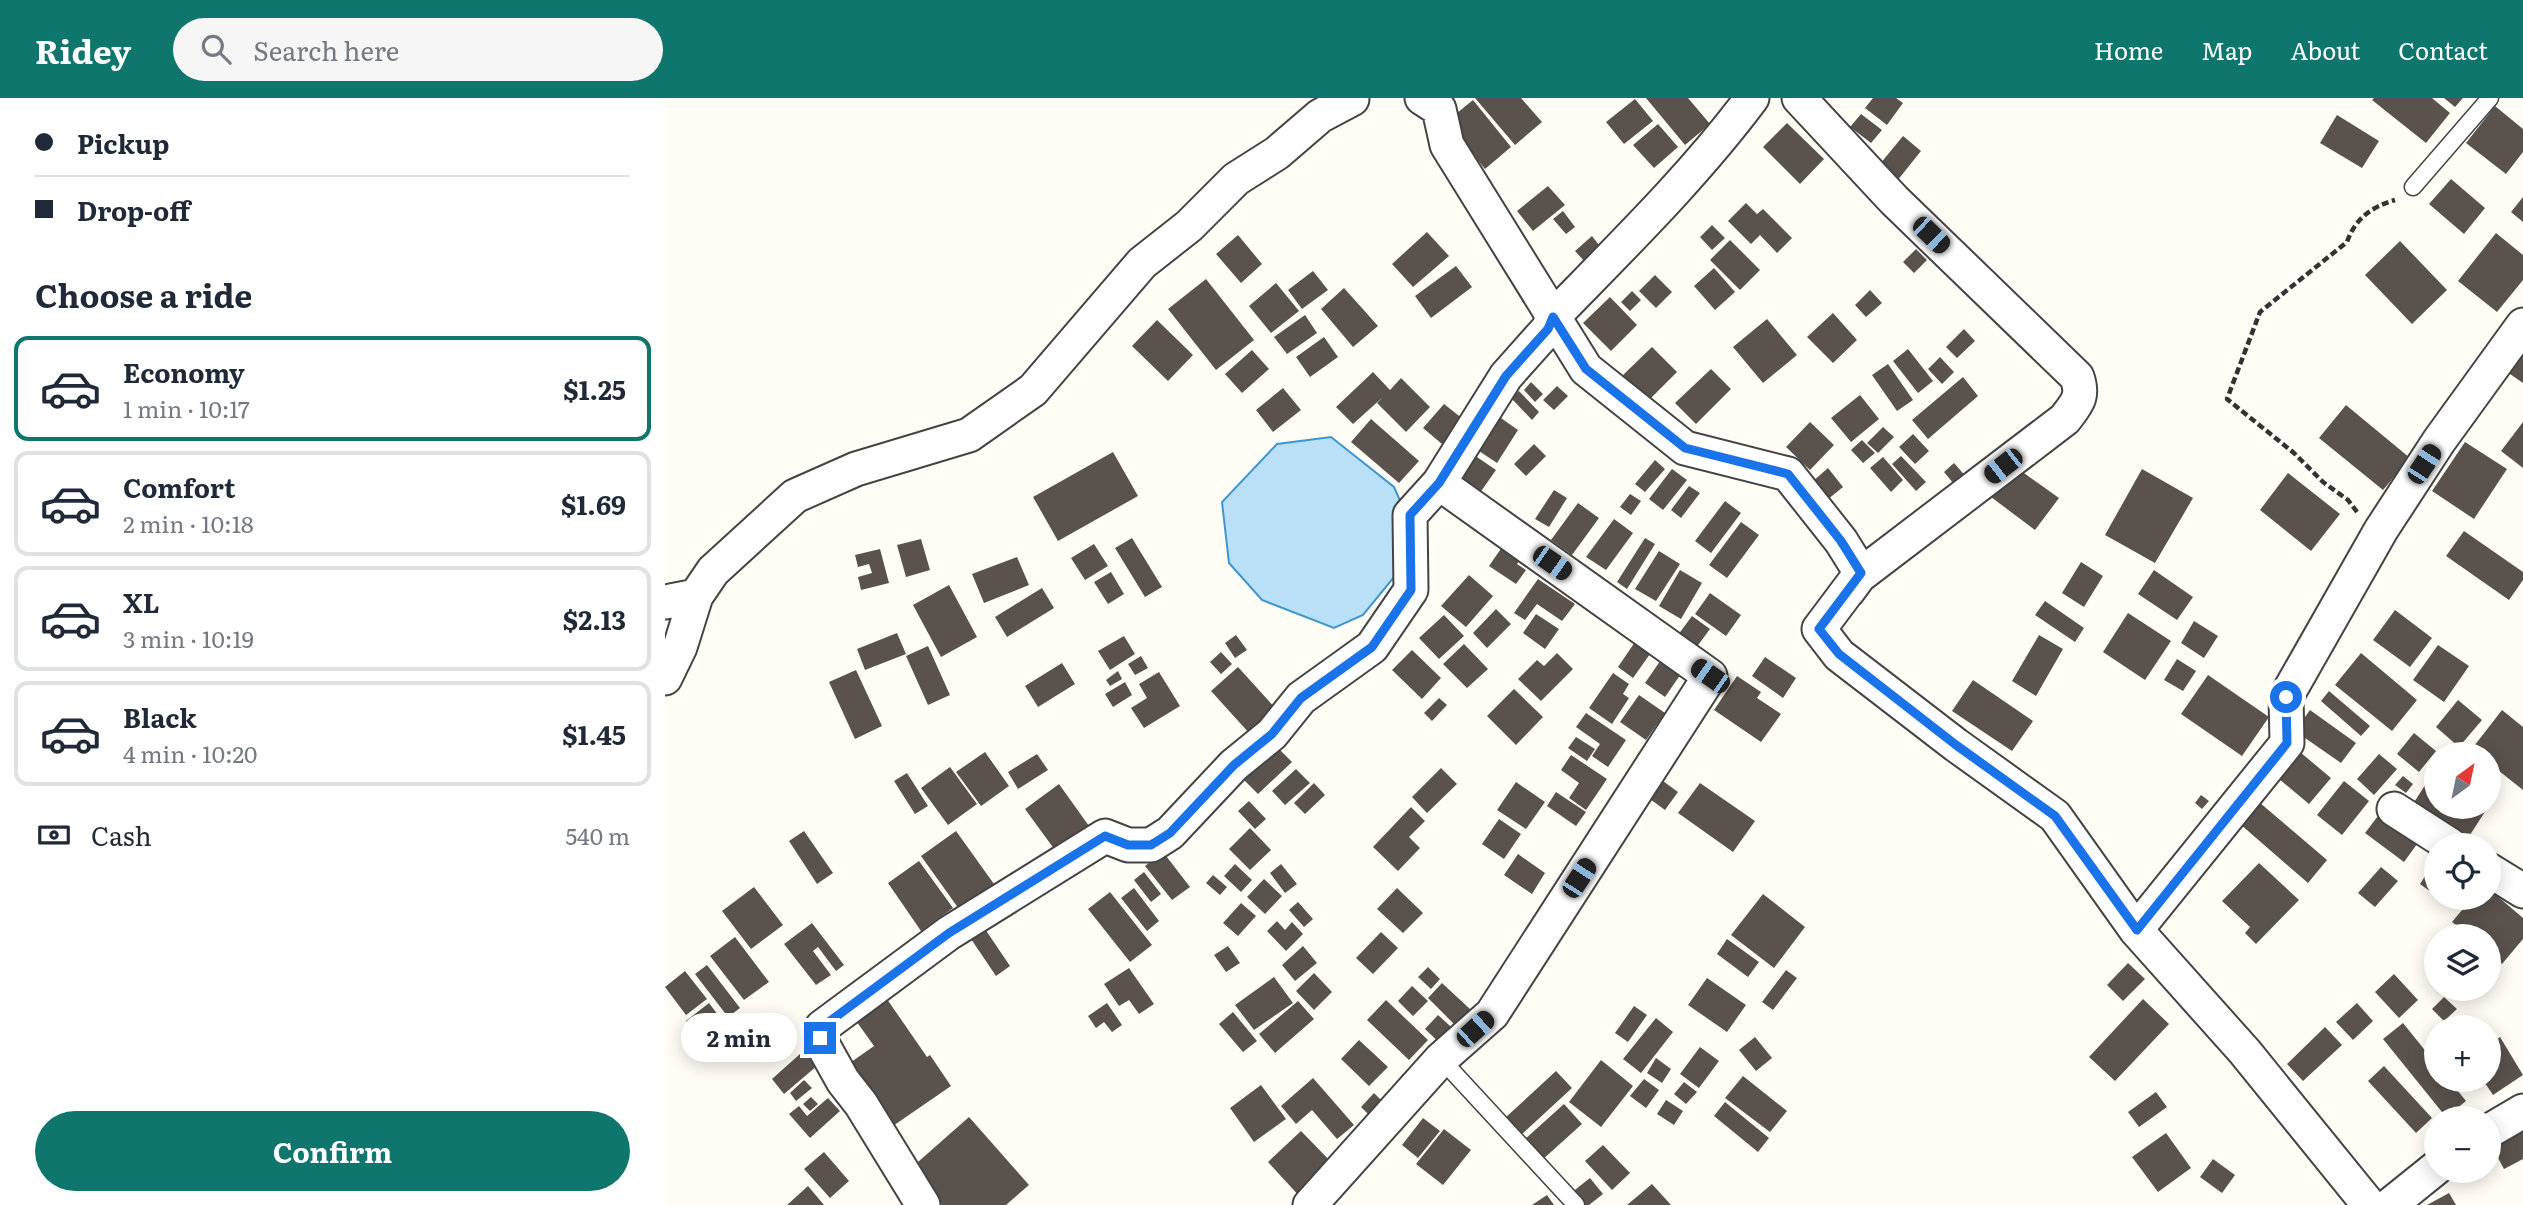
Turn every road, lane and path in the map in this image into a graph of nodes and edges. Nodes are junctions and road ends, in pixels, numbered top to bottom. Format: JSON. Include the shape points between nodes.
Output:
{"nodes":[{"id":1,"x":1356,"y":98,"type":"edge"},
{"id":2,"x":1752,"y":98,"type":"edge"},
{"id":3,"x":1799,"y":98,"type":"edge"},
{"id":4,"x":2490,"y":98,"type":"edge"},
{"id":5,"x":1436,"y":102,"type":"edge"},
{"id":6,"x":2413,"y":187,"type":"joint"},
{"id":7,"x":1553,"y":317,"type":"junction"},
{"id":8,"x":2523,"y":326,"type":"edge"},
{"id":9,"x":1439,"y":483,"type":"junction"},
{"id":10,"x":2381,"y":530,"type":"junction"},
{"id":11,"x":680,"y":599,"type":"edge"},
{"id":12,"x":1819,"y":629,"type":"junction"},
{"id":13,"x":665,"y":678,"type":"edge"},
{"id":14,"x":2394,"y":809,"type":"dead end"},
{"id":15,"x":2431,"y":833,"type":"edge"},
{"id":16,"x":2501,"y":877,"type":"edge"},
{"id":17,"x":2523,"y":891,"type":"edge"},
{"id":18,"x":2137,"y":930,"type":"junction"},
{"id":19,"x":1441,"y":1059,"type":"junction"},
{"id":20,"x":2523,"y":1111,"type":"edge"},
{"id":21,"x":2501,"y":1124,"type":"edge"},
{"id":22,"x":2424,"y":1179,"type":"edge"},
{"id":23,"x":1324,"y":1200,"type":"edge"},
{"id":24,"x":2400,"y":1201,"type":"edge"},
{"id":25,"x":923,"y":1205,"type":"edge"},
{"id":26,"x":1576,"y":1205,"type":"edge"},
{"id":27,"x":2369,"y":1205,"type":"edge"}],
"edges":[{"from":1,"to":11,"type":"street","via":[[1320,116],[1277,153],[1236,179],[1189,226],[1142,263],[1033,390],[969,435],[856,468],[795,496]]},
{"from":2,"to":7,"type":"street","via":[[1648,219]]},
{"from":3,"to":12,"type":"street","via":[[1894,200],[2077,377],[2081,390],[2065,419],[1859,576]]},
{"from":4,"to":6,"type":"lane"},
{"from":5,"to":7,"type":"street","via":[[1447,145]]},
{"from":6,"to":10,"type":"path","via":[[2361,218],[2347,242],[2260,312],[2227,399]]},
{"from":7,"to":9,"type":"street","via":[[1548,329],[1506,376]]},
{"from":7,"to":12,"type":"street","via":[[1586,369],[1685,448],[1788,474],[1861,573]]},
{"from":8,"to":10,"type":"street"},
{"from":9,"to":19,"type":"street","via":[[1710,676],[1492,1014]]},
{"from":9,"to":25,"type":"street","via":[[1410,515],[1411,590],[1372,647],[1301,698],[1272,734],[1234,765],[1170,833],[1151,845],[1128,845],[1105,836],[949,933],[822,1027],[820,1038],[843,1081]]},
{"from":10,"to":18,"type":"street","via":[[2286,697],[2287,743]]},
{"from":11,"to":13,"type":"street","via":[[680,647]]},
{"from":12,"to":18,"type":"street","via":[[1839,654],[2055,816]]},
{"from":14,"to":15,"type":"street"},
{"from":16,"to":17,"type":"street"},
{"from":18,"to":27,"type":"street","via":[[2245,1052]]},
{"from":19,"to":23,"type":"street"},
{"from":19,"to":26,"type":"lane"},
{"from":20,"to":21,"type":"street"},
{"from":22,"to":24,"type":"street"}]}
